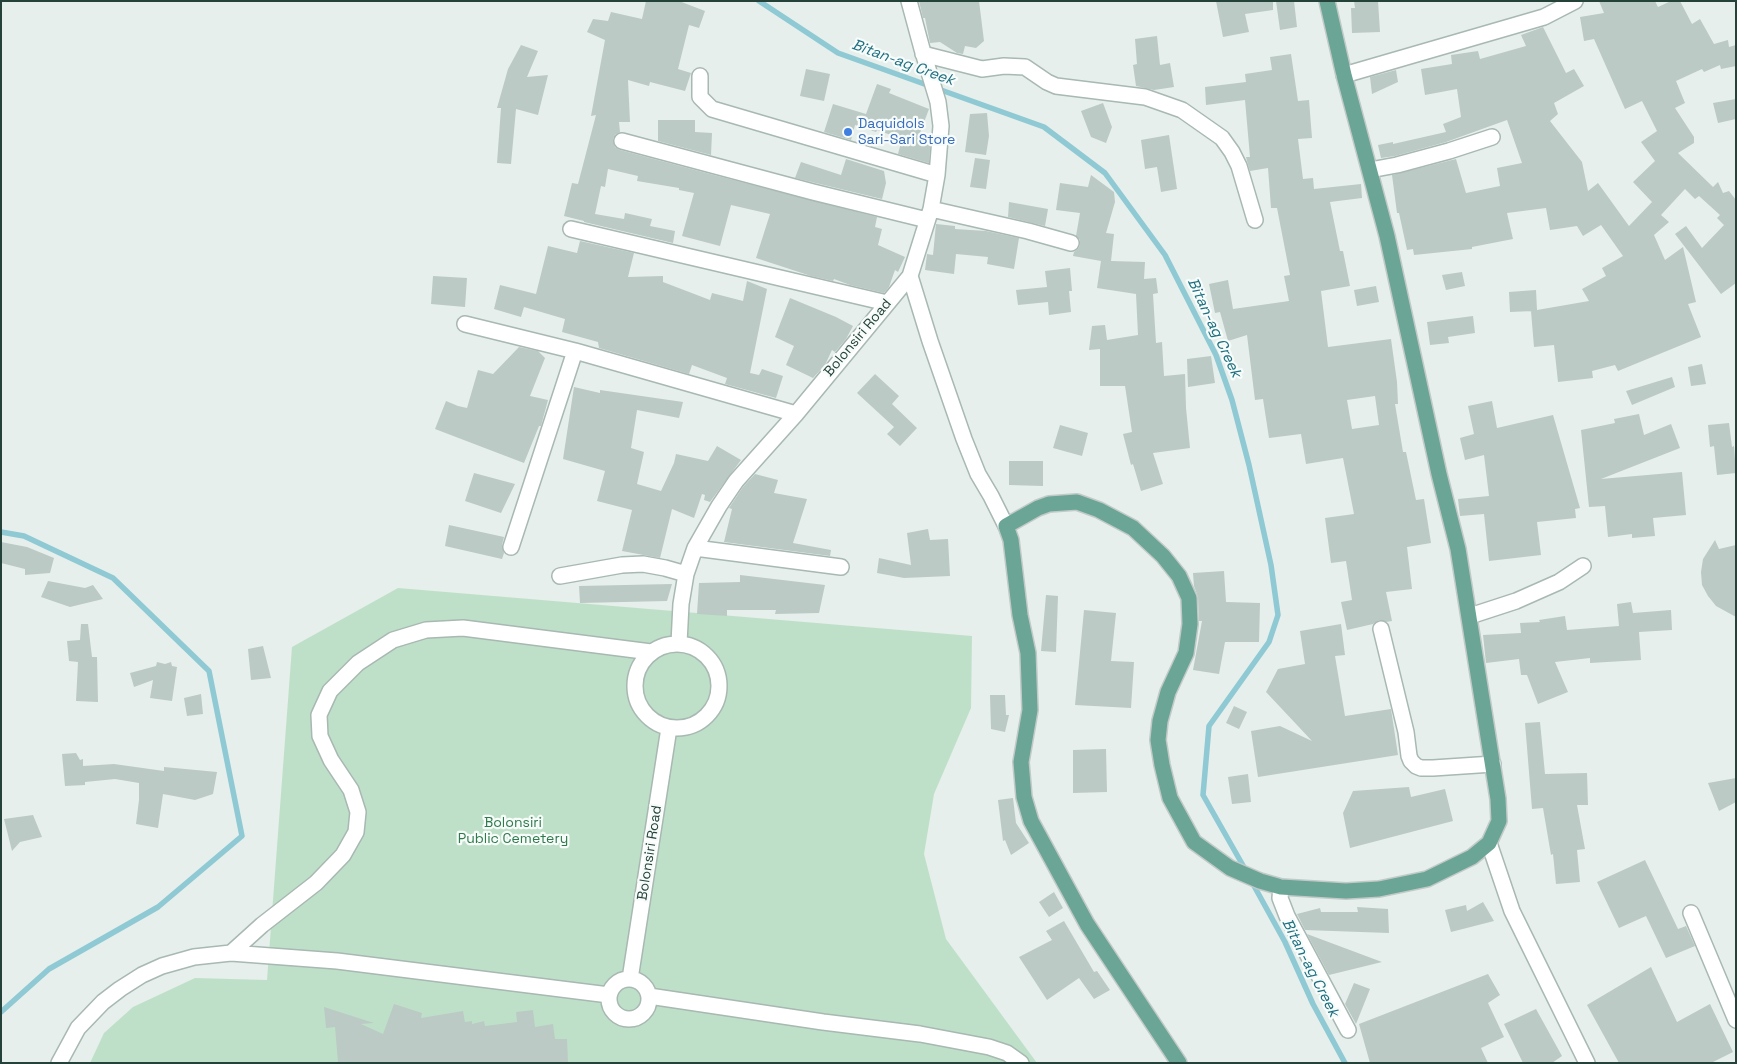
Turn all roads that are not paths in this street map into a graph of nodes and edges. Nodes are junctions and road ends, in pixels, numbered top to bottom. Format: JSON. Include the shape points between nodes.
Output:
{"nodes":[{"id":1,"x":909,"y":1,"type":"edge"},
{"id":2,"x":1327,"y":1,"type":"edge"},
{"id":3,"x":1575,"y":1,"type":"edge"},
{"id":4,"x":925,"y":61,"type":"junction"},
{"id":5,"x":1344,"y":75,"type":"junction"},
{"id":6,"x":700,"y":76,"type":"dead end"},
{"id":7,"x":1492,"y":137,"type":"dead end"},
{"id":8,"x":622,"y":141,"type":"dead end"},
{"id":9,"x":1370,"y":170,"type":"junction"},
{"id":10,"x":937,"y":175,"type":"junction"},
{"id":11,"x":929,"y":214,"type":"junction"},
{"id":12,"x":1256,"y":220,"type":"dead end"},
{"id":13,"x":571,"y":229,"type":"dead end"},
{"id":14,"x":1072,"y":243,"type":"dead end"},
{"id":15,"x":910,"y":276,"type":"junction"},
{"id":16,"x":887,"y":303,"type":"junction"},
{"id":17,"x":464,"y":324,"type":"dead end"},
{"id":18,"x":575,"y":351,"type":"junction"},
{"id":19,"x":796,"y":414,"type":"junction"},
{"id":20,"x":1006,"y":526,"type":"junction"},
{"id":21,"x":511,"y":546,"type":"dead end"},
{"id":22,"x":695,"y":548,"type":"junction"},
{"id":23,"x":1583,"y":566,"type":"dead end"},
{"id":24,"x":840,"y":567,"type":"dead end"},
{"id":25,"x":686,"y":574,"type":"junction"},
{"id":26,"x":560,"y":576,"type":"dead end"},
{"id":27,"x":1470,"y":616,"type":"junction"},
{"id":28,"x":1382,"y":628,"type":"dead end"},
{"id":29,"x":679,"y":643,"type":"junction"},
{"id":30,"x":651,"y":652,"type":"junction"},
{"id":31,"x":669,"y":728,"type":"junction"},
{"id":32,"x":1493,"y":764,"type":"junction"},
{"id":33,"x":1489,"y":843,"type":"junction"},
{"id":34,"x":1281,"y":887,"type":"junction"},
{"id":35,"x":1691,"y":913,"type":"dead end"},
{"id":36,"x":231,"y":953,"type":"junction"},
{"id":37,"x":630,"y":979,"type":"junction"},
{"id":38,"x":609,"y":995,"type":"junction"},
{"id":39,"x":649,"y":996,"type":"junction"},
{"id":40,"x":1736,"y":1020,"type":"edge"},
{"id":41,"x":1348,"y":1030,"type":"dead end"},
{"id":42,"x":60,"y":1063,"type":"edge"},
{"id":43,"x":1021,"y":1063,"type":"edge"},
{"id":44,"x":1179,"y":1063,"type":"edge"},
{"id":45,"x":1587,"y":1063,"type":"edge"}],
"edges":[{"from":1,"to":4,"type":"street","name":"Bolonsiri Road"},
{"from":2,"to":5,"type":"main road"},
{"from":3,"to":5,"type":"street","via":[[1544,17]]},
{"from":4,"to":10,"type":"street","name":"Bolonsiri Road","via":[[938,102],[941,126]]},
{"from":4,"to":12,"type":"street","via":[[982,69],[1025,67],[1056,86],[1145,97],[1182,110],[1222,138],[1232,152]]},
{"from":5,"to":9,"type":"main road"},
{"from":6,"to":10,"type":"street","via":[[700,97],[712,109]]},
{"from":7,"to":9,"type":"street"},
{"from":8,"to":11,"type":"street","via":[[812,192]]},
{"from":9,"to":27,"type":"main road","via":[[1458,548]]},
{"from":10,"to":11,"type":"street","name":"Bolonsiri Road"},
{"from":11,"to":14,"type":"street","via":[[1028,231]]},
{"from":11,"to":15,"type":"street","name":"Bolonsiri Road"},
{"from":13,"to":16,"type":"street"},
{"from":15,"to":16,"type":"street","name":"Bolonsiri Road"},
{"from":15,"to":20,"type":"street","via":[[964,439],[978,474]]},
{"from":16,"to":19,"type":"street","name":"Bolonsiri Road"},
{"from":17,"to":18,"type":"street"},
{"from":18,"to":19,"type":"street"},
{"from":18,"to":21,"type":"street"},
{"from":19,"to":22,"type":"street","name":"Bolonsiri Road","via":[[736,481]]},
{"from":20,"to":34,"type":"main road","via":[[1049,504],[1077,502],[1133,528],[1179,576],[1189,598],[1190,624],[1186,653],[1168,692],[1158,740],[1170,798],[1194,842],[1245,876]]},
{"from":20,"to":44,"type":"main road","via":[[1011,540],[1028,653],[1030,710],[1021,762],[1024,797],[1031,821],[1087,924]]},
{"from":22,"to":24,"type":"street"},
{"from":22,"to":25,"type":"street","name":"Bolonsiri Road"},
{"from":23,"to":27,"type":"street","via":[[1559,582]]},
{"from":25,"to":26,"type":"street","via":[[643,564]]},
{"from":25,"to":29,"type":"street","name":"Bolonsiri Road"},
{"from":27,"to":32,"type":"main road"},
{"from":28,"to":32,"type":"street","via":[[1409,756],[1416,766]]},
{"from":29,"to":30,"type":"street"},
{"from":29,"to":31,"type":"street","via":[[707,655],[715,665],[720,688],[718,700],[704,719],[693,725]]},
{"from":30,"to":31,"type":"street","via":[[637,672],[636,696],[648,716]]},
{"from":30,"to":36,"type":"street","via":[[463,628],[426,630],[393,640],[358,663],[330,691],[319,715],[320,736],[351,790],[358,812],[356,832],[343,855],[316,883]]},
{"from":31,"to":37,"type":"street","name":"Bolonsiri Road"},
{"from":32,"to":33,"type":"main road","via":[[1499,821]]},
{"from":33,"to":34,"type":"main road","via":[[1472,857],[1409,883],[1346,891]]},
{"from":33,"to":45,"type":"street","via":[[1512,911]]},
{"from":34,"to":41,"type":"street","via":[[1280,898],[1287,916]]},
{"from":35,"to":40,"type":"street"},
{"from":36,"to":38,"type":"street","via":[[336,961]]},
{"from":36,"to":42,"type":"street","via":[[194,956],[142,974],[103,1002],[78,1028]]},
{"from":37,"to":38,"type":"street","via":[[617,983]]},
{"from":37,"to":39,"type":"street","via":[[643,984]]},
{"from":38,"to":39,"type":"street","via":[[611,1008],[628,1019],[646,1010]]},
{"from":39,"to":43,"type":"street","via":[[920,1034],[989,1047],[1007,1053]]}]}
